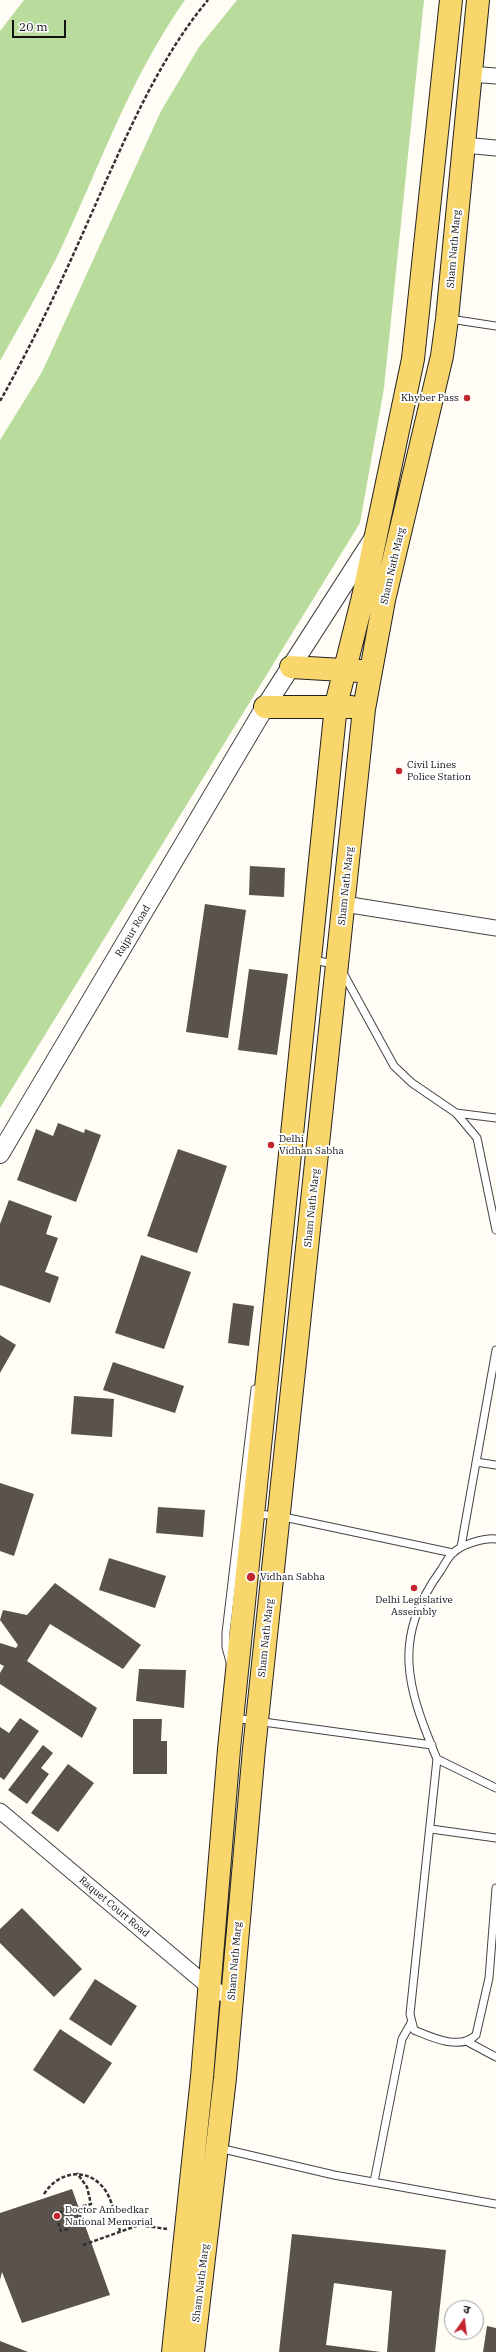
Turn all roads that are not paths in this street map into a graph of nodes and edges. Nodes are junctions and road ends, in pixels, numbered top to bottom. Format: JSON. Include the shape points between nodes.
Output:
{"nodes":[{"id":1,"x":451,"y":0,"type":"edge"},
{"id":2,"x":478,"y":0,"type":"edge"},
{"id":3,"x":470,"y":74,"type":"junction"},
{"id":4,"x":496,"y":76,"type":"edge"},
{"id":5,"x":464,"y":145,"type":"junction"},
{"id":6,"x":496,"y":148,"type":"edge"},
{"id":7,"x":447,"y":319,"type":"junction"},
{"id":8,"x":496,"y":326,"type":"edge"},
{"id":9,"x":376,"y":534,"type":"junction"},
{"id":10,"x":291,"y":667,"type":"junction"},
{"id":11,"x":345,"y":670,"type":"junction"},
{"id":12,"x":371,"y":672,"type":"junction"},
{"id":13,"x":336,"y":705,"type":"junction"},
{"id":14,"x":265,"y":707,"type":"junction"},
{"id":15,"x":364,"y":708,"type":"junction"},
{"id":16,"x":344,"y":904,"type":"junction"},
{"id":17,"x":496,"y":928,"type":"edge"},
{"id":18,"x":310,"y":960,"type":"junction"},
{"id":19,"x":338,"y":965,"type":"junction"},
{"id":20,"x":456,"y":1113,"type":"junction"},
{"id":21,"x":496,"y":1118,"type":"edge"},
{"id":22,"x":0,"y":1154,"type":"edge"},
{"id":23,"x":496,"y":1230,"type":"edge"},
{"id":24,"x":272,"y":1328,"type":"junction"},
{"id":25,"x":262,"y":1350,"type":"dead end"},
{"id":26,"x":496,"y":1350,"type":"edge"},
{"id":27,"x":256,"y":1382,"type":"dead end"},
{"id":28,"x":476,"y":1462,"type":"junction"},
{"id":29,"x":496,"y":1465,"type":"edge"},
{"id":30,"x":253,"y":1513,"type":"junction"},
{"id":31,"x":279,"y":1516,"type":"junction"},
{"id":32,"x":496,"y":1539,"type":"edge"},
{"id":33,"x":461,"y":1547,"type":"junction"},
{"id":34,"x":453,"y":1553,"type":"junction"},
{"id":35,"x":236,"y":1681,"type":"junction"},
{"id":36,"x":232,"y":1718,"type":"junction"},
{"id":37,"x":257,"y":1722,"type":"junction"},
{"id":38,"x":432,"y":1745,"type":"junction"},
{"id":39,"x":437,"y":1759,"type":"junction"},
{"id":40,"x":496,"y":1788,"type":"edge"},
{"id":41,"x":0,"y":1811,"type":"edge"},
{"id":42,"x":431,"y":1829,"type":"junction"},
{"id":43,"x":496,"y":1838,"type":"edge"},
{"id":44,"x":496,"y":1888,"type":"edge"},
{"id":45,"x":209,"y":1987,"type":"junction"},
{"id":46,"x":232,"y":1998,"type":"junction"},
{"id":47,"x":411,"y":2022,"type":"junction"},
{"id":48,"x":466,"y":2042,"type":"junction"},
{"id":49,"x":496,"y":2057,"type":"edge"},
{"id":50,"x":206,"y":2147,"type":"junction"},
{"id":51,"x":374,"y":2182,"type":"junction"},
{"id":52,"x":496,"y":2204,"type":"edge"},
{"id":53,"x":173,"y":2352,"type":"edge"},
{"id":54,"x":193,"y":2352,"type":"edge"}],
"edges":[{"from":1,"to":9,"type":"main road","name":"Sham Nath Marg","via":[[413,359]]},
{"from":2,"to":3,"type":"main road","name":"Sham Nath Marg"},
{"from":3,"to":4,"type":"street"},
{"from":3,"to":5,"type":"main road","name":"Sham Nath Marg"},
{"from":5,"to":6,"type":"street"},
{"from":5,"to":7,"type":"main road","name":"Sham Nath Marg"},
{"from":7,"to":8,"type":"lane"},
{"from":7,"to":12,"type":"main road","name":"Sham Nath Marg","via":[[442,356],[384,600]]},
{"from":9,"to":10,"type":"street","name":"Rajpur Road"},
{"from":9,"to":11,"type":"main road","name":"Sham Nath Marg"},
{"from":10,"to":11,"type":"main road"},
{"from":10,"to":14,"type":"street","name":"Rajpur Road"},
{"from":11,"to":12,"type":"main road"},
{"from":11,"to":13,"type":"main road","name":"Sham Nath Marg"},
{"from":12,"to":15,"type":"main road","name":"Sham Nath Marg"},
{"from":13,"to":14,"type":"main road"},
{"from":13,"to":15,"type":"main road"},
{"from":13,"to":18,"type":"main road","name":"Sham Nath Marg"},
{"from":14,"to":22,"type":"street","name":"Rajpur Road"},
{"from":15,"to":16,"type":"main road","name":"Sham Nath Marg"},
{"from":16,"to":17,"type":"street"},
{"from":16,"to":19,"type":"main road","name":"Sham Nath Marg"},
{"from":18,"to":19,"type":"lane"},
{"from":18,"to":24,"type":"main road","name":"Sham Nath Marg"},
{"from":19,"to":20,"type":"lane","via":[[394,1066],[412,1083]]},
{"from":19,"to":31,"type":"main road","name":"Sham Nath Marg"},
{"from":20,"to":21,"type":"lane"},
{"from":20,"to":23,"type":"lane","via":[[477,1138]]},
{"from":24,"to":25,"type":"lane"},
{"from":24,"to":30,"type":"main road","name":"Sham Nath Marg"},
{"from":26,"to":28,"type":"lane"},
{"from":27,"to":35,"type":"lane","via":[[226,1633],[226,1647]]},
{"from":28,"to":29,"type":"lane"},
{"from":28,"to":33,"type":"lane"},
{"from":30,"to":31,"type":"lane"},
{"from":30,"to":35,"type":"main road","name":"Sham Nath Marg"},
{"from":31,"to":34,"type":"lane"},
{"from":31,"to":37,"type":"main road","name":"Sham Nath Marg"},
{"from":32,"to":33,"type":"lane","via":[[490,1538]]},
{"from":33,"to":34,"type":"lane"},
{"from":34,"to":38,"type":"lane","via":[[428,1587],[416,1614],[408,1644],[409,1681],[419,1715]]},
{"from":35,"to":36,"type":"main road","name":"Sham Nath Marg"},
{"from":36,"to":37,"type":"lane"},
{"from":36,"to":45,"type":"main road","name":"Sham Nath Marg"},
{"from":37,"to":38,"type":"lane"},
{"from":37,"to":46,"type":"main road","name":"Sham Nath Marg"},
{"from":38,"to":39,"type":"lane"},
{"from":39,"to":40,"type":"lane"},
{"from":39,"to":42,"type":"lane"},
{"from":41,"to":45,"type":"street","name":"Raquet Court Road"},
{"from":42,"to":43,"type":"lane"},
{"from":42,"to":47,"type":"lane"},
{"from":44,"to":48,"type":"lane","via":[[488,1978],[480,2026],[476,2035]]},
{"from":45,"to":46,"type":"street","name":"Raquet Court Road"},
{"from":45,"to":50,"type":"main road","name":"Sham Nath Marg"},
{"from":46,"to":50,"type":"main road","name":"Sham Nath Marg"},
{"from":47,"to":48,"type":"lane","via":[[414,2030],[442,2041]]},
{"from":47,"to":51,"type":"lane","via":[[402,2039]]},
{"from":48,"to":49,"type":"lane"},
{"from":50,"to":51,"type":"lane"},
{"from":50,"to":53,"type":"main road","name":"Sham Nath Marg","via":[[185,2231]]},
{"from":50,"to":54,"type":"main road","name":"Sham Nath Marg"},
{"from":51,"to":52,"type":"lane"}]}
